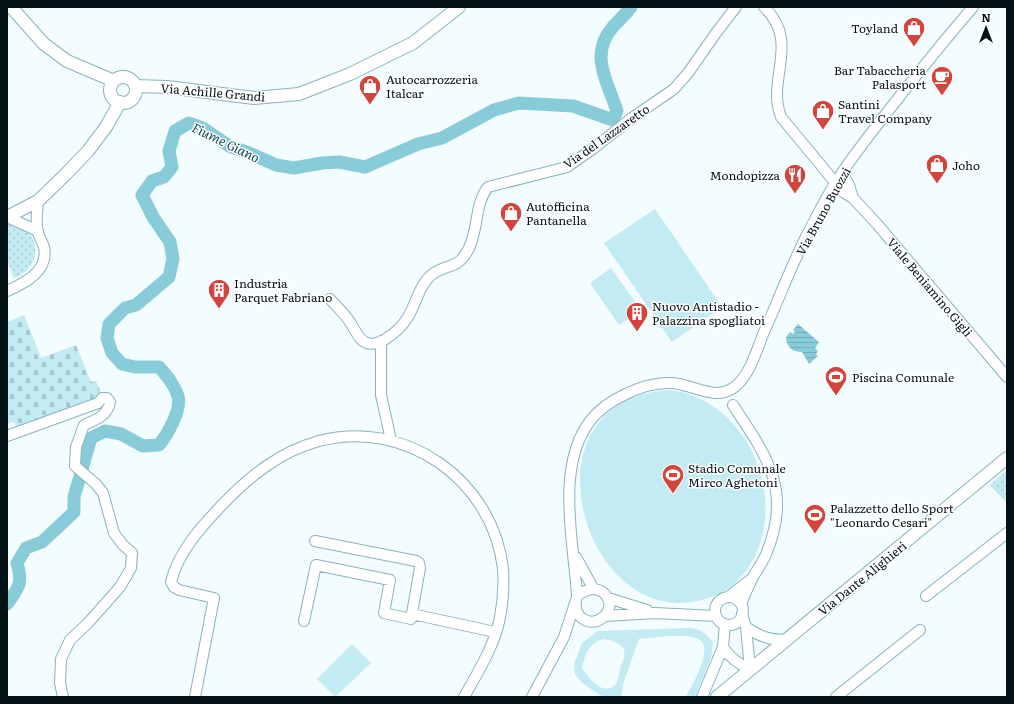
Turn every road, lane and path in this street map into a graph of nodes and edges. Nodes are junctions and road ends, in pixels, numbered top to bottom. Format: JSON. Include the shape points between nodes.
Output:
{"nodes":[{"id":1,"x":11,"y":7,"type":"edge"},
{"id":2,"x":459,"y":7,"type":"edge"},
{"id":3,"x":736,"y":7,"type":"edge"},
{"id":4,"x":764,"y":7,"type":"edge"},
{"id":5,"x":973,"y":7,"type":"edge"},
{"id":6,"x":114,"y":81,"type":"junction"},
{"id":7,"x":136,"y":86,"type":"junction"},
{"id":8,"x":120,"y":102,"type":"junction"},
{"id":9,"x":842,"y":173,"type":"junction"},
{"id":10,"x":836,"y":182,"type":"junction"},
{"id":11,"x":853,"y":198,"type":"junction"},
{"id":12,"x":38,"y":201,"type":"junction"},
{"id":13,"x":7,"y":217,"type":"edge"},
{"id":14,"x":38,"y":231,"type":"junction"},
{"id":15,"x":7,"y":290,"type":"edge"},
{"id":16,"x":330,"y":299,"type":"dead end"},
{"id":17,"x":382,"y":342,"type":"junction"},
{"id":18,"x":1007,"y":378,"type":"edge"},
{"id":19,"x":733,"y":405,"type":"dead end"},
{"id":20,"x":7,"y":436,"type":"edge"},
{"id":21,"x":391,"y":440,"type":"junction"},
{"id":22,"x":1007,"y":458,"type":"edge"},
{"id":23,"x":1007,"y":533,"type":"edge"},
{"id":24,"x":315,"y":540,"type":"dead end"},
{"id":25,"x":574,"y":555,"type":"junction"},
{"id":26,"x":752,"y":579,"type":"junction"},
{"id":27,"x":593,"y":588,"type":"junction"},
{"id":28,"x":926,"y":596,"type":"dead end"},
{"id":29,"x":728,"y":597,"type":"junction"},
{"id":30,"x":608,"y":598,"type":"junction"},
{"id":31,"x":576,"y":599,"type":"junction"},
{"id":32,"x":716,"y":605,"type":"junction"},
{"id":33,"x":741,"y":609,"type":"junction"},
{"id":34,"x":654,"y":612,"type":"junction"},
{"id":35,"x":412,"y":614,"type":"junction"},
{"id":36,"x":690,"y":615,"type":"junction"},
{"id":37,"x":605,"y":616,"type":"junction"},
{"id":38,"x":716,"y":616,"type":"junction"},
{"id":39,"x":583,"y":619,"type":"junction"},
{"id":40,"x":304,"y":621,"type":"dead end"},
{"id":41,"x":725,"y":624,"type":"junction"},
{"id":42,"x":746,"y":627,"type":"junction"},
{"id":43,"x":920,"y":630,"type":"dead end"},
{"id":44,"x":495,"y":632,"type":"junction"},
{"id":45,"x":564,"y":637,"type":"junction"},
{"id":46,"x":787,"y":640,"type":"junction"},
{"id":47,"x":724,"y":647,"type":"junction"},
{"id":48,"x":750,"y":669,"type":"junction"},
{"id":49,"x":64,"y":697,"type":"edge"},
{"id":50,"x":195,"y":697,"type":"edge"},
{"id":51,"x":464,"y":697,"type":"edge"},
{"id":52,"x":532,"y":697,"type":"edge"},
{"id":53,"x":702,"y":697,"type":"edge"},
{"id":54,"x":717,"y":697,"type":"edge"},
{"id":55,"x":836,"y":697,"type":"edge"}],
"edges":[{"from":1,"to":6,"type":"main road","via":[[44,44],[67,61]]},
{"from":2,"to":7,"type":"main road","name":"Via Achille Grandi","via":[[413,43],[350,74],[299,94],[254,98],[167,87]]},
{"from":3,"to":17,"type":"street","name":"Via del Lazzaretto","via":[[674,89],[594,148],[567,167],[488,187],[481,196],[474,233],[460,262],[434,273],[424,285],[400,328]]},
{"from":4,"to":10,"type":"street","via":[[781,32],[777,108],[781,117]]},
{"from":5,"to":9,"type":"street","name":"Via Bruno Buozzi","via":[[938,48]]},
{"from":6,"to":7,"type":"main road","name":"Via Achille Grandi","via":[[124,77]]},
{"from":6,"to":8,"type":"main road","via":[[111,93]]},
{"from":7,"to":8,"type":"main road","via":[[136,94],[131,100]]},
{"from":8,"to":12,"type":"main road","via":[[88,151]]},
{"from":9,"to":10,"type":"street","name":"Via Bruno Buozzi"},
{"from":9,"to":11,"type":"street","name":"Viale Beniamino Gigli","via":[[850,185]]},
{"from":10,"to":11,"type":"street","name":"Viale Beniamino Gigli","via":[[843,192]]},
{"from":10,"to":25,"type":"street","name":"Via Bruno Buozzi","via":[[808,233],[749,366],[738,384],[727,392],[715,394],[695,387],[669,383],[644,386],[630,391],[590,421],[578,442],[572,464],[570,483]]},
{"from":11,"to":18,"type":"street","name":"Viale Beniamino Gigli"},
{"from":12,"to":13,"type":"main road"},
{"from":12,"to":14,"type":"street"},
{"from":13,"to":14,"type":"street"},
{"from":14,"to":15,"type":"street","via":[[44,248],[43,262],[35,275],[23,284]]},
{"from":16,"to":17,"type":"street","via":[[366,343]]},
{"from":17,"to":21,"type":"street","via":[[381,395]]},
{"from":19,"to":26,"type":"street","via":[[768,462],[778,494],[776,524],[768,551]]},
{"from":20,"to":49,"type":"street","via":[[98,403],[102,398],[110,402],[104,414],[84,425],[76,447],[75,466],[87,475],[102,493],[114,533],[132,553],[131,568],[120,587],[70,640],[61,659],[60,683]]},
{"from":21,"to":44,"type":"street","via":[[420,450],[446,467],[466,486],[481,506],[492,528],[503,569],[500,619]]},
{"from":21,"to":50,"type":"street","via":[[377,437],[320,441],[276,458],[234,492],[191,540],[174,567],[171,582],[179,590],[214,598]]},
{"from":22,"to":46,"type":"main road","name":"Via Dante Alighieri"},
{"from":23,"to":28,"type":"street"},
{"from":24,"to":35,"type":"street","via":[[419,563]]},
{"from":25,"to":27,"type":"street"},
{"from":25,"to":31,"type":"street"},
{"from":26,"to":29,"type":"street"},
{"from":26,"to":33,"type":"street"},
{"from":27,"to":30,"type":"street","via":[[602,591]]},
{"from":27,"to":31,"type":"street","via":[[584,590]]},
{"from":29,"to":32,"type":"street","via":[[721,599]]},
{"from":29,"to":33,"type":"street","via":[[735,599]]},
{"from":30,"to":34,"type":"street"},
{"from":30,"to":37,"type":"street","via":[[609,606]]},
{"from":31,"to":39,"type":"street","via":[[577,613]]},
{"from":31,"to":45,"type":"street"},
{"from":32,"to":36,"type":"street"},
{"from":32,"to":38,"type":"street"},
{"from":33,"to":41,"type":"street","via":[[734,623]]},
{"from":33,"to":42,"type":"street"},
{"from":34,"to":36,"type":"street"},
{"from":34,"to":37,"type":"street"},
{"from":35,"to":40,"type":"street","via":[[411,619],[384,613],[390,580],[316,565]]},
{"from":35,"to":44,"type":"street"},
{"from":36,"to":38,"type":"street"},
{"from":37,"to":39,"type":"street","via":[[596,621]]},
{"from":38,"to":41,"type":"street"},
{"from":39,"to":45,"type":"street"},
{"from":41,"to":47,"type":"street"},
{"from":42,"to":46,"type":"street","via":[[771,640]]},
{"from":42,"to":48,"type":"street"},
{"from":43,"to":55,"type":"street"},
{"from":44,"to":51,"type":"street"},
{"from":45,"to":52,"type":"street"},
{"from":46,"to":48,"type":"main road","name":"Via Dante Alighieri"},
{"from":47,"to":48,"type":"street","via":[[738,664]]},
{"from":47,"to":53,"type":"street"},
{"from":48,"to":54,"type":"main road","name":"Via Dante Alighieri"}]}
